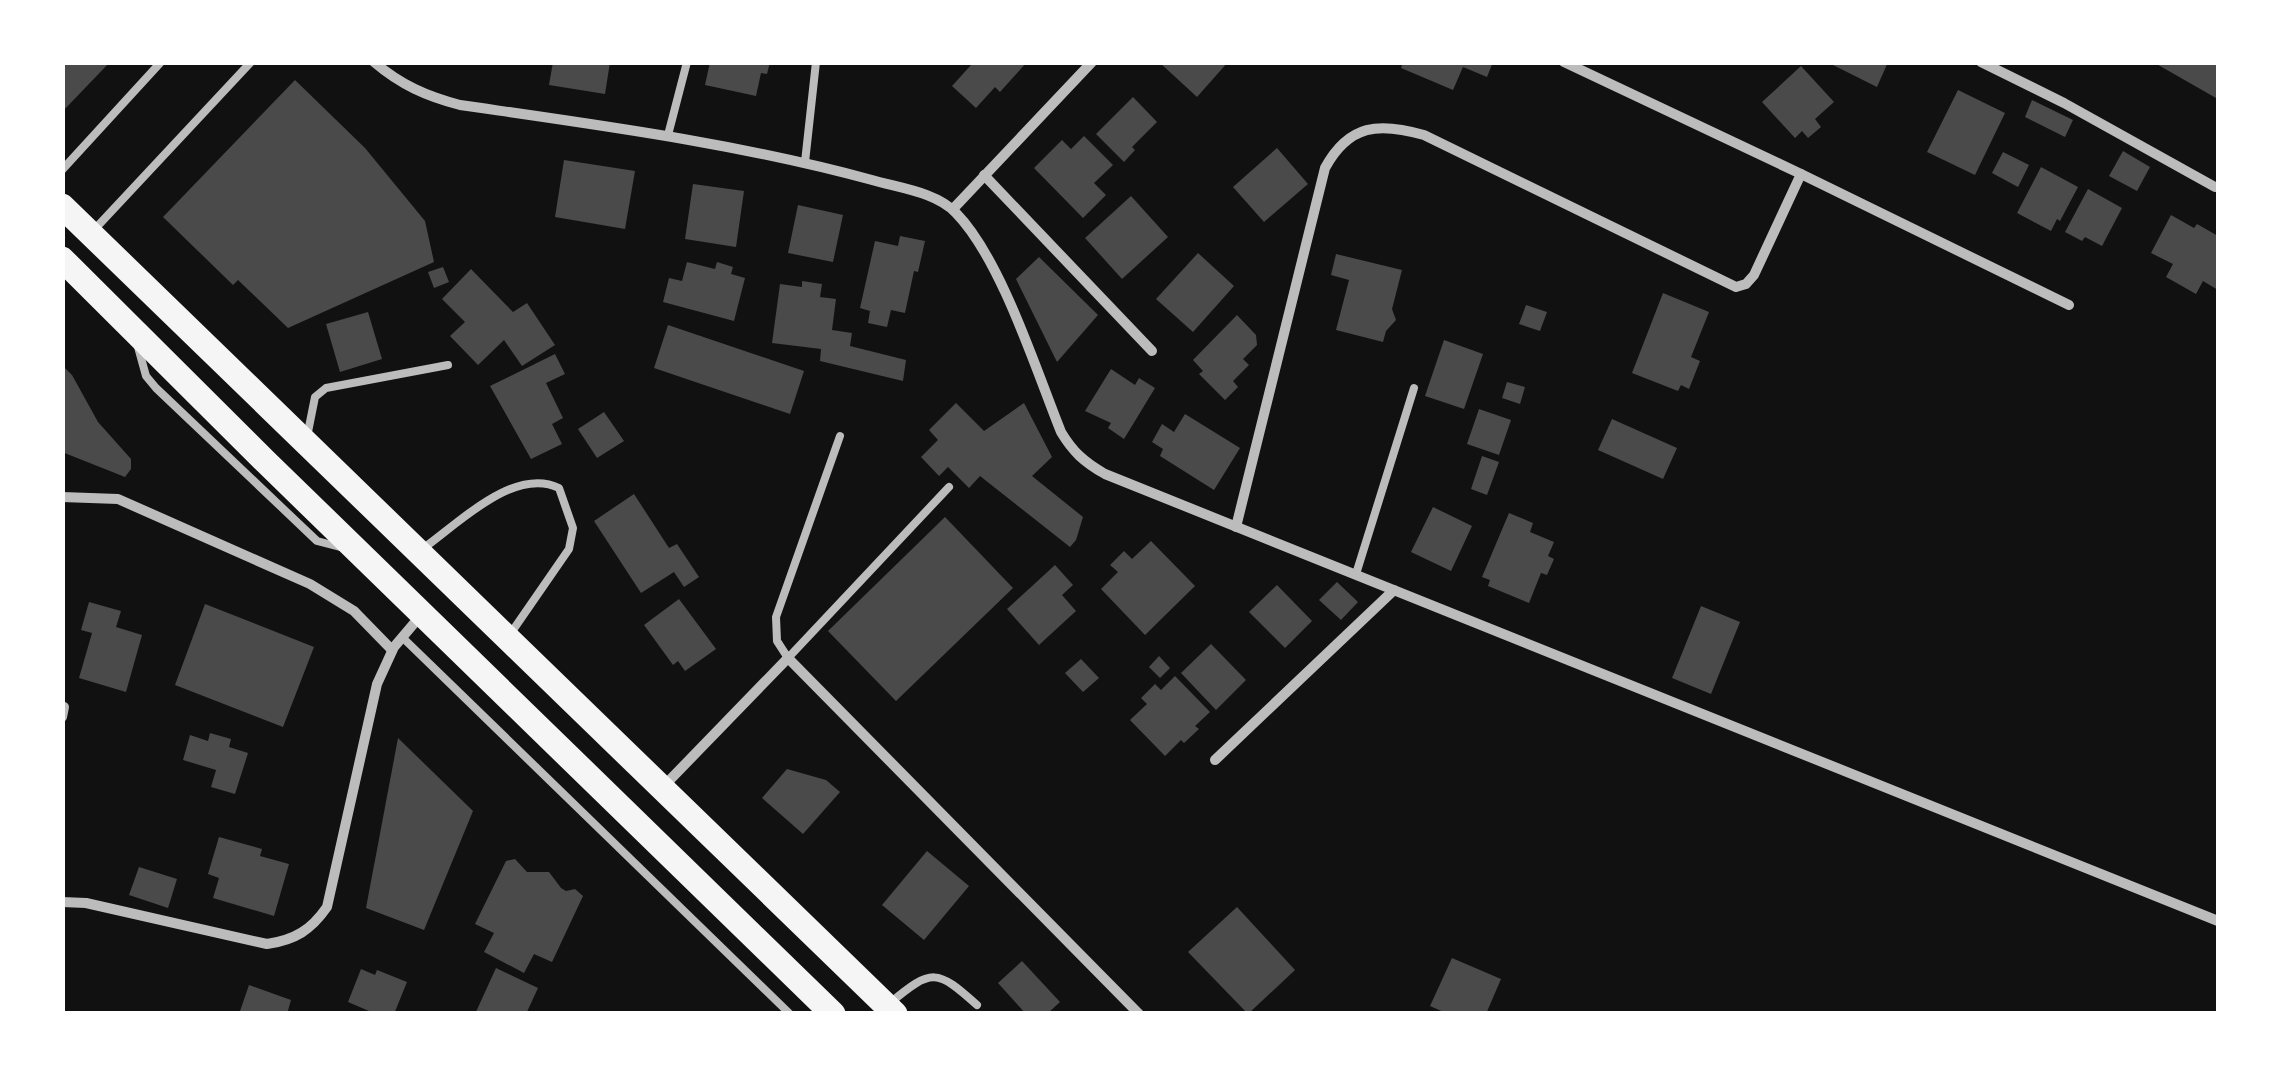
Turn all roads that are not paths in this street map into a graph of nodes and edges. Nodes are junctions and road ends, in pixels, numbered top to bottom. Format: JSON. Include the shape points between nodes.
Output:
{"nodes":[{"id":1,"x":161,"y":62,"type":"edge"},
{"id":2,"x":250,"y":62,"type":"edge"},
{"id":3,"x":374,"y":62,"type":"edge"},
{"id":4,"x":687,"y":62,"type":"edge"},
{"id":5,"x":816,"y":62,"type":"edge"},
{"id":6,"x":1092,"y":62,"type":"edge"},
{"id":7,"x":1564,"y":62,"type":"edge"},
{"id":8,"x":1981,"y":62,"type":"edge"},
{"id":9,"x":668,"y":135,"type":"junction"},
{"id":10,"x":806,"y":162,"type":"junction"},
{"id":11,"x":62,"y":170,"type":"edge"},
{"id":12,"x":1801,"y":174,"type":"junction"},
{"id":13,"x":984,"y":175,"type":"junction"},
{"id":14,"x":2215,"y":186,"type":"dead end"},
{"id":15,"x":62,"y":206,"type":"edge"},
{"id":16,"x":953,"y":209,"type":"junction"},
{"id":17,"x":90,"y":234,"type":"junction"},
{"id":18,"x":62,"y":259,"type":"edge"},
{"id":19,"x":2069,"y":306,"type":"dead end"},
{"id":20,"x":1152,"y":351,"type":"dead end"},
{"id":21,"x":448,"y":364,"type":"dead end"},
{"id":22,"x":1414,"y":388,"type":"dead end"},
{"id":23,"x":840,"y":436,"type":"dead end"},
{"id":24,"x":306,"y":441,"type":"junction"},
{"id":25,"x":949,"y":487,"type":"dead end"},
{"id":26,"x":62,"y":497,"type":"edge"},
{"id":27,"x":1236,"y":527,"type":"junction"},
{"id":28,"x":418,"y":553,"type":"junction"},
{"id":29,"x":1356,"y":574,"type":"junction"},
{"id":30,"x":1394,"y":590,"type":"junction"},
{"id":31,"x":422,"y":614,"type":"junction"},
{"id":32,"x":402,"y":637,"type":"junction"},
{"id":33,"x":507,"y":639,"type":"junction"},
{"id":34,"x":392,"y":650,"type":"junction"},
{"id":35,"x":788,"y":658,"type":"junction"},
{"id":36,"x":1215,"y":760,"type":"dead end"},
{"id":37,"x":662,"y":789,"type":"junction"},
{"id":38,"x":62,"y":902,"type":"edge"},
{"id":39,"x":2218,"y":922,"type":"edge"},
{"id":40,"x":977,"y":1005,"type":"dead end"},
{"id":41,"x":890,"y":1009,"type":"edge"},
{"id":42,"x":790,"y":1014,"type":"edge"},
{"id":43,"x":833,"y":1014,"type":"edge"},
{"id":44,"x":1140,"y":1014,"type":"edge"}],
"edges":[{"from":1,"to":11,"type":"lane"},
{"from":2,"to":17,"type":"lane"},
{"from":3,"to":9,"type":"street","via":[[399,84],[460,105]]},
{"from":4,"to":9,"type":"lane"},
{"from":5,"to":10,"type":"lane"},
{"from":6,"to":13,"type":"street"},
{"from":7,"to":12,"type":"street"},
{"from":8,"to":14,"type":"street"},
{"from":9,"to":10,"type":"street"},
{"from":10,"to":16,"type":"street","via":[[926,195]]},
{"from":12,"to":19,"type":"street"},
{"from":12,"to":27,"type":"street","via":[[1754,275],[1736,287],[1424,135],[1384,128],[1346,139],[1325,168]]},
{"from":13,"to":16,"type":"street"},
{"from":13,"to":20,"type":"street"},
{"from":15,"to":17,"type":"main road"},
{"from":16,"to":27,"type":"street","via":[[1004,290],[1073,452],[1105,474]]},
{"from":17,"to":24,"type":"main road"},
{"from":18,"to":31,"type":"main road"},
{"from":21,"to":24,"type":"lane","via":[[326,388],[315,397]]},
{"from":22,"to":29,"type":"lane"},
{"from":23,"to":35,"type":"lane","via":[[776,616],[776,641]]},
{"from":24,"to":28,"type":"main road"},
{"from":25,"to":35,"type":"lane"},
{"from":26,"to":34,"type":"street","via":[[118,499],[310,584],[354,611]]},
{"from":27,"to":29,"type":"street"},
{"from":28,"to":33,"type":"main road"},
{"from":28,"to":33,"type":"lane","via":[[510,487],[546,481],[559,488],[573,528],[569,549]]},
{"from":29,"to":30,"type":"street"},
{"from":30,"to":36,"type":"street"},
{"from":30,"to":39,"type":"street"},
{"from":31,"to":32,"type":"street"},
{"from":31,"to":43,"type":"main road"},
{"from":32,"to":34,"type":"street"},
{"from":32,"to":42,"type":"lane"},
{"from":33,"to":37,"type":"main road"},
{"from":34,"to":38,"type":"street","via":[[377,684],[327,907],[314,926],[267,944]]},
{"from":35,"to":37,"type":"street"},
{"from":35,"to":44,"type":"street"},
{"from":37,"to":41,"type":"main road"},
{"from":40,"to":41,"type":"lane","via":[[948,979],[930,977],[913,983]]}]}
